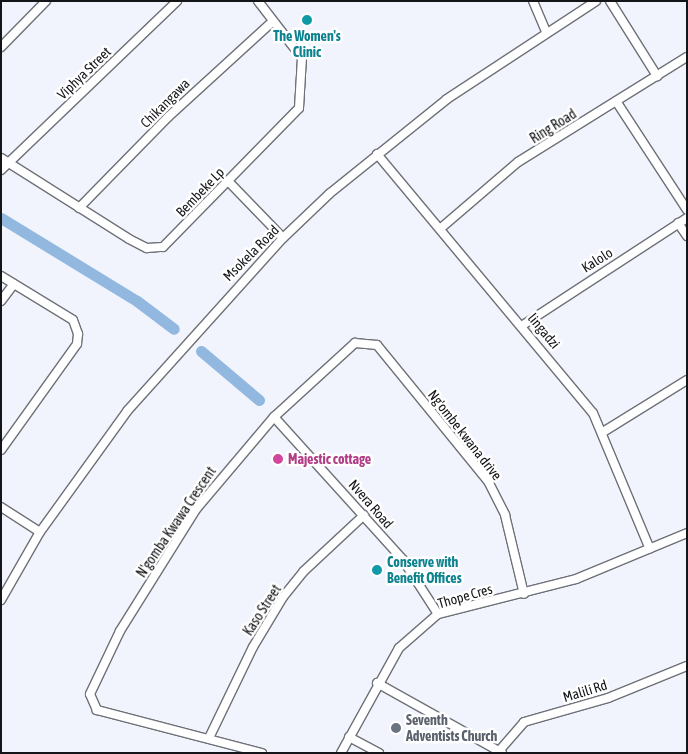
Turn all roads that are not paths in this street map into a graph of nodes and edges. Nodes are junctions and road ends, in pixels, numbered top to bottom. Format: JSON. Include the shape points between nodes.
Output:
{"nodes":[{"id":1,"x":46,"y":1,"type":"edge"},
{"id":2,"x":177,"y":1,"type":"edge"},
{"id":3,"x":258,"y":1,"type":"edge"},
{"id":4,"x":533,"y":1,"type":"edge"},
{"id":5,"x":596,"y":1,"type":"edge"},
{"id":6,"x":610,"y":1,"type":"edge"},
{"id":7,"x":273,"y":21,"type":"junction"},
{"id":8,"x":546,"y":32,"type":"junction"},
{"id":9,"x":1,"y":47,"type":"edge"},
{"id":10,"x":687,"y":57,"type":"edge"},
{"id":11,"x":656,"y":76,"type":"junction"},
{"id":12,"x":616,"y":101,"type":"junction"},
{"id":13,"x":377,"y":154,"type":"junction"},
{"id":14,"x":1,"y":158,"type":"edge"},
{"id":15,"x":9,"y":163,"type":"junction"},
{"id":16,"x":1,"y":170,"type":"edge"},
{"id":17,"x":228,"y":181,"type":"junction"},
{"id":18,"x":79,"y":208,"type":"junction"},
{"id":19,"x":687,"y":210,"type":"edge"},
{"id":20,"x":687,"y":218,"type":"edge"},
{"id":21,"x":678,"y":223,"type":"junction"},
{"id":22,"x":441,"y":228,"type":"junction"},
{"id":23,"x":687,"y":236,"type":"edge"},
{"id":24,"x":283,"y":238,"type":"junction"},
{"id":25,"x":1,"y":276,"type":"edge"},
{"id":26,"x":14,"y":284,"type":"junction"},
{"id":27,"x":1,"y":301,"type":"edge"},
{"id":28,"x":523,"y":325,"type":"junction"},
{"id":29,"x":364,"y":340,"type":"joint"},
{"id":30,"x":687,"y":380,"type":"edge"},
{"id":31,"x":274,"y":417,"type":"junction"},
{"id":32,"x":603,"y":432,"type":"junction"},
{"id":33,"x":1,"y":450,"type":"edge"},
{"id":34,"x":1,"y":507,"type":"edge"},
{"id":35,"x":364,"y":515,"type":"junction"},
{"id":36,"x":40,"y":532,"type":"junction"},
{"id":37,"x":687,"y":533,"type":"edge"},
{"id":38,"x":650,"y":549,"type":"junction"},
{"id":39,"x":524,"y":594,"type":"junction"},
{"id":40,"x":1,"y":600,"type":"edge"},
{"id":41,"x":438,"y":614,"type":"junction"},
{"id":42,"x":687,"y":666,"type":"edge"},
{"id":43,"x":377,"y":683,"type":"junction"},
{"id":44,"x":349,"y":737,"type":"junction"},
{"id":45,"x":209,"y":738,"type":"junction"},
{"id":46,"x":501,"y":752,"type":"edge"},
{"id":47,"x":262,"y":753,"type":"edge"},
{"id":48,"x":341,"y":753,"type":"edge"},
{"id":49,"x":379,"y":753,"type":"edge"}],
"edges":[{"from":1,"to":9,"type":"street"},
{"from":2,"to":15,"type":"street","name":"Viphya Street"},
{"from":3,"to":7,"type":"street","name":"Bembeke Lp"},
{"from":4,"to":8,"type":"street"},
{"from":5,"to":8,"type":"street","name":"Msokela Road"},
{"from":6,"to":11,"type":"street"},
{"from":7,"to":17,"type":"street","name":"Bembeke Lp","via":[[302,58],[299,108]]},
{"from":7,"to":18,"type":"street","name":"Chikangawa","via":[[168,116]]},
{"from":8,"to":13,"type":"street","name":"Msokela Road","via":[[447,99]]},
{"from":10,"to":11,"type":"street","name":"Ring Road"},
{"from":11,"to":12,"type":"street","name":"Ring Road"},
{"from":12,"to":19,"type":"street"},
{"from":12,"to":22,"type":"street","name":"Ring Road","via":[[508,169]]},
{"from":13,"to":22,"type":"street","name":"lingadzi"},
{"from":13,"to":24,"type":"street","name":"Msokela Road"},
{"from":14,"to":15,"type":"street","name":"Bembeke Lp"},
{"from":15,"to":16,"type":"street","name":"Viphya Street"},
{"from":15,"to":18,"type":"street","name":"Bembeke Lp"},
{"from":17,"to":18,"type":"street","name":"Bembeke Lp","via":[[159,248],[142,246]]},
{"from":17,"to":24,"type":"street"},
{"from":20,"to":21,"type":"street","name":"Kalolo"},
{"from":21,"to":23,"type":"street"},
{"from":21,"to":28,"type":"street","name":"Kalolo"},
{"from":22,"to":28,"type":"street","name":"lingadzi"},
{"from":24,"to":36,"type":"street","name":"Msokela Road","via":[[128,410]]},
{"from":25,"to":26,"type":"street"},
{"from":26,"to":27,"type":"street"},
{"from":26,"to":33,"type":"street","via":[[73,320],[78,334],[77,344]]},
{"from":28,"to":32,"type":"street","name":"lingadzi","via":[[574,388]]},
{"from":29,"to":31,"type":"street","name":"N'gomba Kwawa Crescent","via":[[350,347]]},
{"from":29,"to":39,"type":"street","name":"Ng'ombe kwana drive","via":[[377,344],[488,481],[505,515]]},
{"from":30,"to":32,"type":"street"},
{"from":31,"to":35,"type":"street","name":"Nvera Road"},
{"from":31,"to":45,"type":"street","name":"N'gomba Kwawa Crescent","via":[[214,486],[167,555],[120,631],[90,694],[92,706]]},
{"from":32,"to":38,"type":"street","name":"lingadzi"},
{"from":34,"to":36,"type":"street"},
{"from":35,"to":41,"type":"street","name":"Nvera Road","via":[[403,560]]},
{"from":35,"to":45,"type":"street","name":"Kaso Street","via":[[304,571],[283,598],[253,646]]},
{"from":36,"to":40,"type":"street","name":"Msokela Road"},
{"from":37,"to":38,"type":"street","name":"Thope Cres"},
{"from":38,"to":39,"type":"street","name":"Thope Cres"},
{"from":39,"to":41,"type":"street","name":"Thope Cres"},
{"from":41,"to":43,"type":"street","name":"Thope Cres","via":[[399,648]]},
{"from":42,"to":46,"type":"street","name":"Malili Rd","via":[[608,698],[524,722]]},
{"from":43,"to":44,"type":"street","name":"Thope Cres"},
{"from":43,"to":46,"type":"street"},
{"from":44,"to":48,"type":"street","name":"Thope Cres"},
{"from":44,"to":49,"type":"street"},
{"from":45,"to":47,"type":"street"}]}
